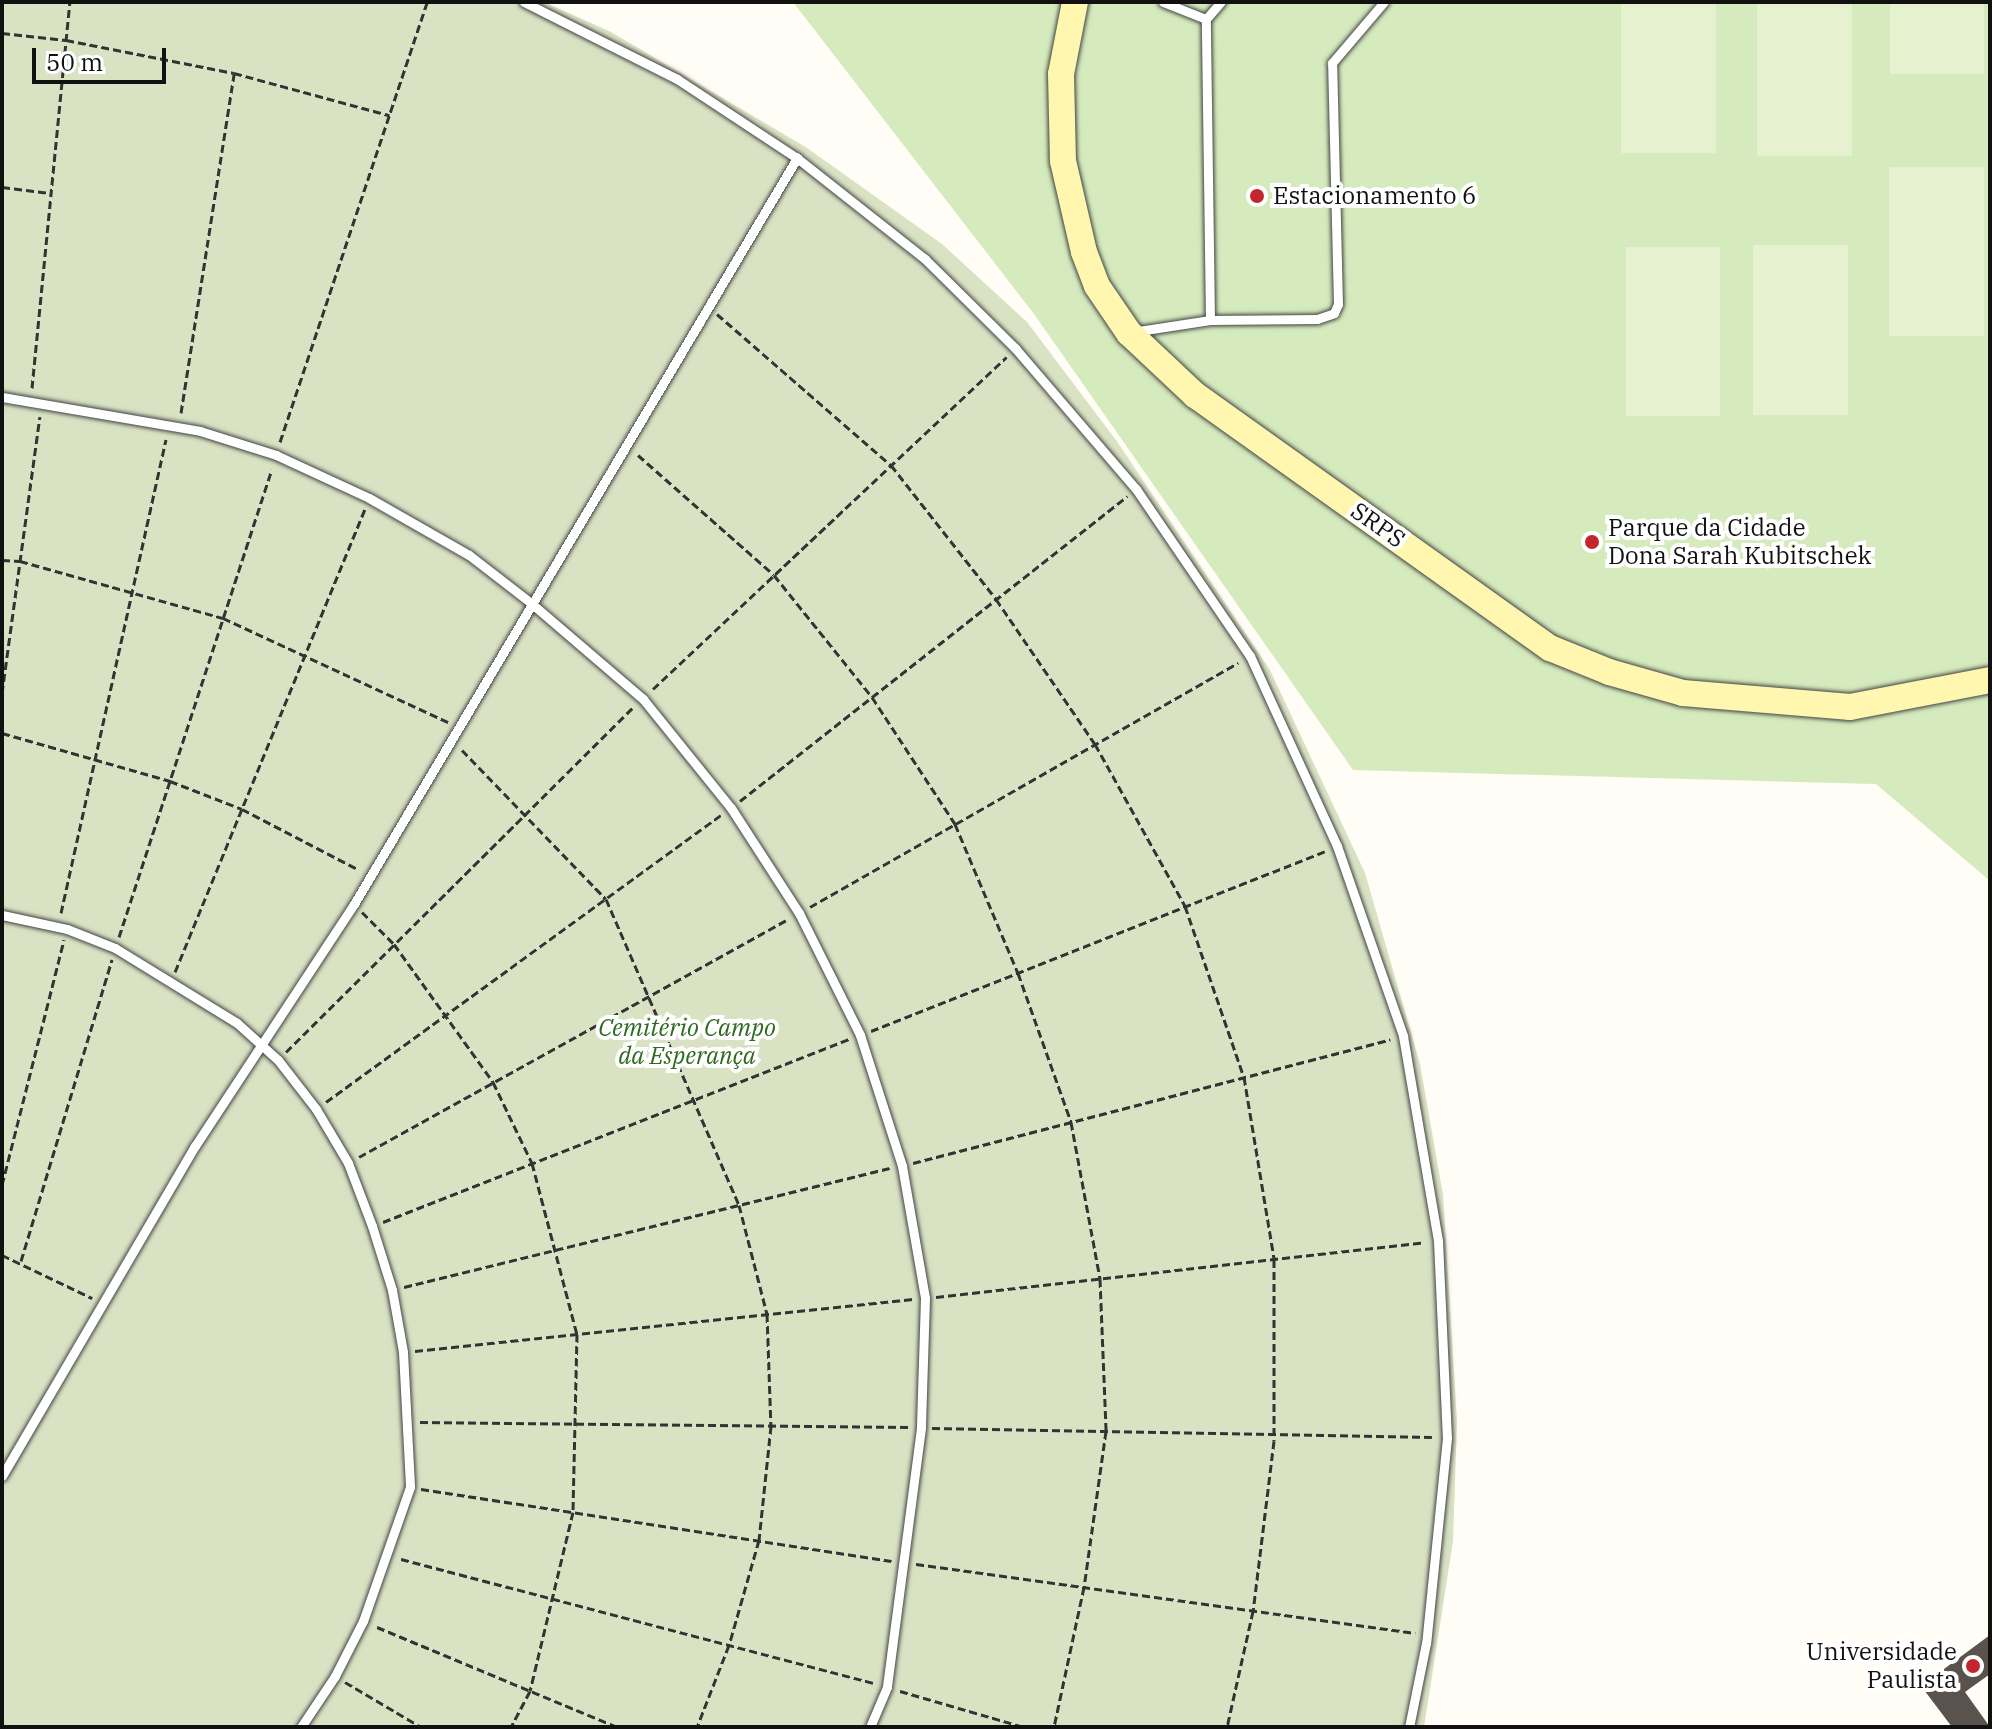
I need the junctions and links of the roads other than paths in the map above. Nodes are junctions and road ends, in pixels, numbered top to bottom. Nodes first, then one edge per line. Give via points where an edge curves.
1 (524, 2) edge
2 (1075, 2) edge
3 (1163, 2) edge
4 (1221, 2) edge
5 (1384, 2) edge
6 (1206, 19) junction
7 (797, 158) junction
8 (1210, 320) junction
9 (1129, 333) junction
10 (2, 397) edge
11 (531, 603) junction
12 (1990, 680) edge
13 (2, 915) edge
14 (258, 1047) junction
15 (2, 1476) edge
16 (301, 1727) edge
17 (870, 1727) edge
18 (1409, 1727) edge

1 - 7 lane via 677,79
2 - 9 main road, SRPS via 1061,74 1063,161 1097,286
3 - 6 lane
4 - 6 lane
5 - 8 lane via 1332,63 1336,309 1317,319
6 - 8 lane
7 - 11 lane
7 - 18 lane via 925,259 1015,348 1136,489 1250,656 1337,846 1403,1036 1438,1241 1447,1438 1426,1643
8 - 9 lane
9 - 12 main road, SRPS via 1195,395 1550,648 1683,693 1850,707
10 - 11 lane via 175,426 276,455 369,498 469,555
11 - 14 lane via 354,904
11 - 17 lane via 643,699 731,808 799,913 860,1035 902,1166 925,1298 921,1428 887,1687
13 - 14 lane via 62,928 115,948 237,1023
14 - 15 lane
14 - 16 lane via 278,1060 348,1163 392,1290 403,1352 410,1487 363,1621

